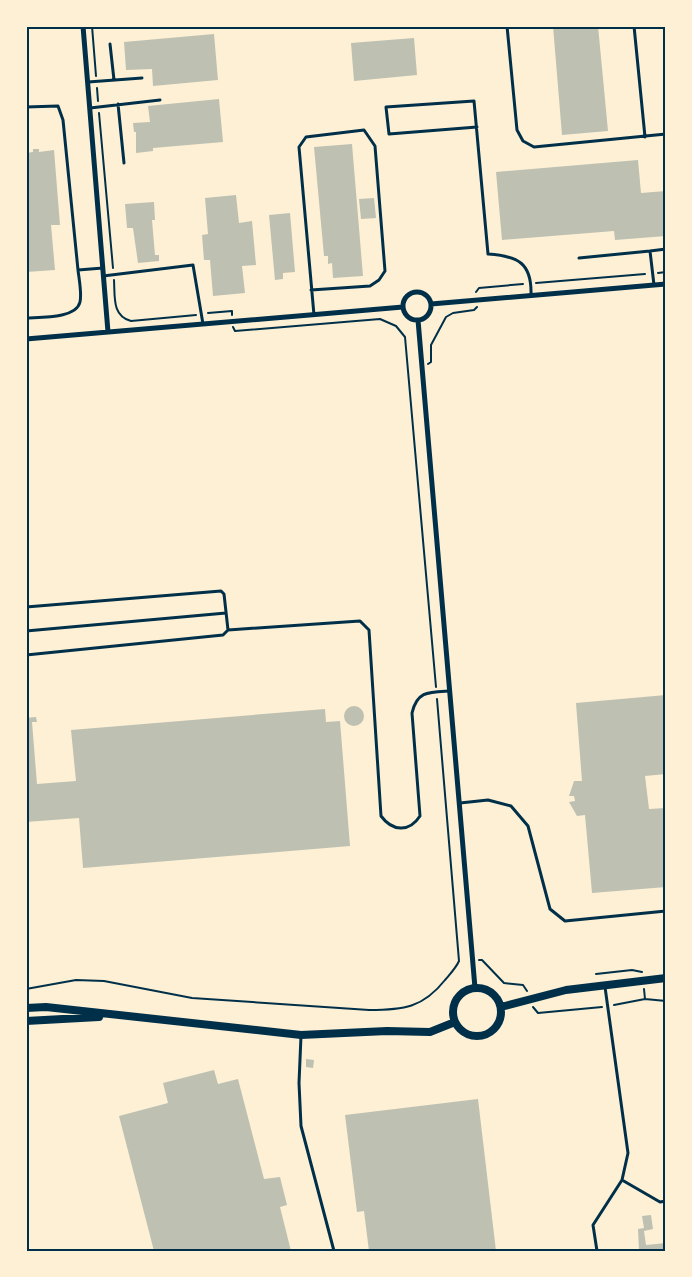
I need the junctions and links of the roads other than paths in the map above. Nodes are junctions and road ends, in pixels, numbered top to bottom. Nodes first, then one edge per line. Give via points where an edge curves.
1 (82, 26) edge
2 (507, 26) edge
3 (634, 26) edge
4 (110, 44) dead end
5 (142, 78) dead end
6 (114, 80) junction
7 (87, 82) junction
8 (160, 100) dead end
9 (118, 104) junction
10 (26, 107) edge
11 (89, 108) junction
12 (477, 127) junction
13 (666, 134) edge
14 (645, 137) junction
15 (124, 163) dead end
16 (666, 249) edge
17 (650, 251) junction
18 (578, 258) dead end
19 (102, 268) junction
20 (78, 270) junction
21 (103, 276) junction
22 (666, 284) edge
23 (654, 285) junction
24 (312, 290) junction
25 (531, 296) junction
26 (431, 304) junction
27 (403, 307) junction
28 (314, 315) junction
29 (26, 318) edge
30 (418, 320) junction
31 (203, 324) junction
32 (108, 332) junction
33 (26, 339) edge
34 (26, 607) edge
35 (226, 613) junction
36 (228, 630) junction
37 (26, 631) edge
38 (26, 655) edge
39 (450, 691) junction
40 (460, 803) junction
41 (666, 911) edge
42 (666, 978) edge
43 (604, 984) junction
44 (475, 988) junction
45 (501, 1007) junction
46 (26, 1008) edge
47 (122, 1016) junction
48 (26, 1021) edge
49 (455, 1022) junction
50 (301, 1035) junction
51 (622, 1180) junction
52 (666, 1201) edge
53 (334, 1251) edge
54 (597, 1251) edge

1 - 7 street
2 - 14 lane via 517,130 523,141 534,147
3 - 14 lane
4 - 6 lane
5 - 6 lane
6 - 7 lane
7 - 11 street
8 - 9 lane
9 - 11 lane
9 - 15 lane
10 - 20 lane via 58,106 63,120
11 - 19 street
12 - 12 lane via 389,134 386,108 474,101
12 - 25 lane via 488,254 507,256 522,265 530,277
13 - 14 lane
16 - 17 lane
17 - 18 lane
17 - 23 lane
19 - 20 lane
19 - 21 street
20 - 29 lane via 80,302 74,311 54,317
21 - 31 lane via 193,265
21 - 32 street
22 - 23 street
23 - 25 street
24 - 24 lane via 370,286 385,271 375,146 364,130 306,137 299,147
24 - 28 lane
25 - 26 street
26 - 27 street via 428,296 416,292 405,298
26 - 30 street via 429,313
27 - 28 street
27 - 30 street via 409,318
28 - 31 street
30 - 39 street
31 - 32 street
32 - 33 street
34 - 35 lane via 221,591
35 - 36 lane
35 - 37 lane
36 - 38 lane via 223,635
36 - 39 lane via 360,621 365,625 369,630 381,816 392,827 409,827 420,816 412,713 414,702 425,694
39 - 40 street
40 - 41 lane via 488,800 511,806 528,826 550,909 565,921
40 - 44 street
42 - 43 street
43 - 45 street
43 - 51 lane via 628,1153
44 - 45 street via 494,995
44 - 49 street via 456,1000
45 - 49 street via 499,1022 481,1036 466,1033
46 - 47 street via 46,1007
47 - 48 street
47 - 50 street
49 - 50 street via 430,1032
50 - 53 lane via 301,1126
51 - 52 lane via 660,1202
51 - 54 lane via 594,1225

